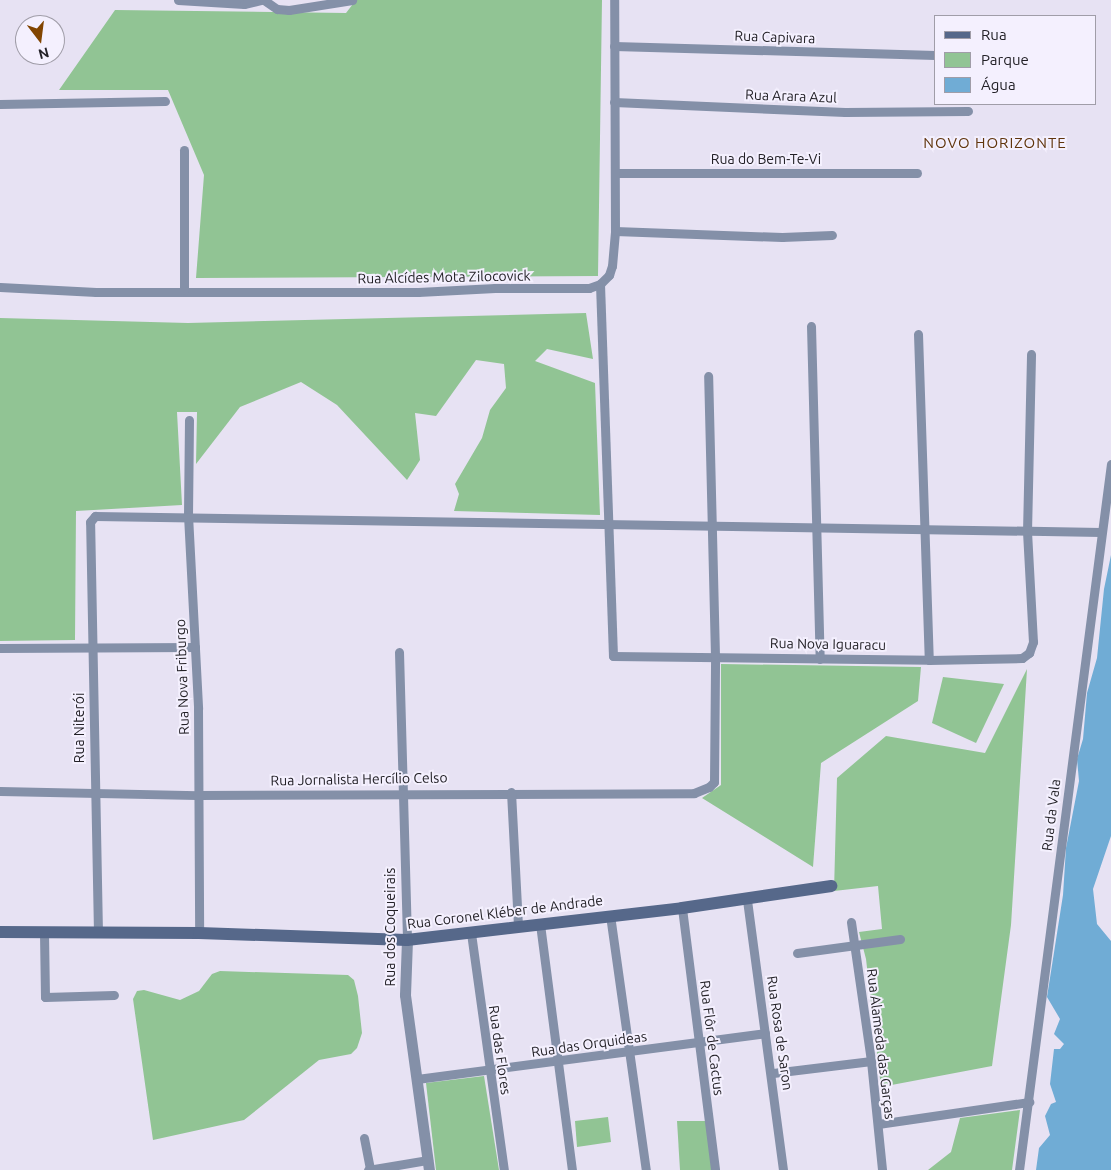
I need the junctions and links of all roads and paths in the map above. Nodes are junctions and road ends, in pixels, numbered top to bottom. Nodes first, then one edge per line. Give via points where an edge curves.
1 (178, 0) edge
2 (352, 0) edge
3 (614, 0) edge
4 (262, 1) edge
5 (614, 46) junction
6 (934, 55) edge
7 (165, 101) dead end
8 (614, 102) junction
9 (0, 104) edge
10 (968, 111) dead end
11 (184, 150) dead end
12 (616, 173) junction
13 (917, 173) dead end
14 (615, 231) junction
15 (832, 235) dead end
16 (600, 284) junction
17 (0, 287) edge
18 (184, 290) junction
19 (811, 326) dead end
20 (918, 334) dead end
21 (1031, 354) dead end
22 (708, 376) dead end
23 (189, 420) dead end
24 (1111, 464) edge
25 (188, 515) junction
26 (712, 525) junction
27 (816, 525) junction
28 (610, 526) junction
29 (924, 528) junction
30 (1027, 532) junction
31 (1101, 532) junction
32 (196, 647) junction
33 (0, 648) edge
34 (92, 649) junction
35 (399, 652) dead end
36 (714, 656) junction
37 (820, 658) junction
38 (929, 660) junction
39 (0, 792) edge
40 (93, 792) junction
41 (510, 792) junction
42 (404, 793) junction
43 (198, 795) junction
44 (831, 886) dead end
45 (747, 900) junction
46 (682, 908) junction
47 (610, 915) junction
48 (851, 922) dead end
49 (540, 924) junction
50 (518, 927) junction
51 (0, 932) edge
52 (98, 933) junction
53 (199, 933) junction
54 (471, 933) junction
55 (44, 934) junction
56 (900, 939) dead end
57 (407, 940) junction
58 (854, 945) junction
59 (797, 953) dead end
60 (114, 995) dead end
61 (765, 1033) junction
62 (698, 1043) junction
63 (630, 1052) junction
64 (871, 1061) junction
65 (560, 1063) junction
66 (489, 1070) junction
67 (772, 1073) junction
68 (416, 1079) junction
69 (1029, 1102) junction
70 (878, 1124) junction
71 (364, 1138) dead end
72 (428, 1165) edge
73 (370, 1170) edge
74 (504, 1170) edge
75 (572, 1170) edge
76 (646, 1170) edge
77 (715, 1170) edge
78 (784, 1170) edge
79 (882, 1170) edge
80 (1019, 1170) edge

1 - 4 street
2 - 4 street via 289,10 277,9
3 - 5 street
5 - 6 street, Rua Capivara
5 - 8 street
7 - 9 street
8 - 10 street, Rua Arara Azul via 845,112
8 - 12 street
11 - 18 street
12 - 13 street, Rua do Bem-Te-Vi
12 - 14 street
14 - 15 street via 782,237
14 - 16 street via 612,266
16 - 18 street, Rua Alcídes Mota Zilocovick via 590,288 418,292
16 - 28 street
17 - 18 street, Rua Alcídes Mota Zilocovick via 96,292
19 - 27 street
20 - 29 street
21 - 30 street
22 - 26 street
23 - 25 street, Rua Nova Friburgo
24 - 31 street, Rua da Vala
25 - 28 street
25 - 32 street, Rua Nova Friburgo
25 - 34 street, Rua Niterói via 95,516 90,522
26 - 27 street
26 - 28 street
26 - 36 street
27 - 29 street
27 - 37 street
28 - 36 street, Rua Nova Iguaracu via 613,656
29 - 30 street
29 - 38 street
30 - 31 street
30 - 38 street, Rua Nova Iguaracu via 1033,642 1029,653 1022,658
31 - 69 street, Rua da Vala
32 - 34 street
32 - 43 street, Rua Nova Friburgo
33 - 34 street
34 - 40 street, Rua Niterói
35 - 42 street, Rua dos Coqueirais
36 - 37 street, Rua Nova Iguaracu
36 - 41 street, Rua Jornalista Hercílio Celso via 714,782 694,793
37 - 38 street, Rua Nova Iguaracu
39 - 40 street, Rua Jornalista Hercílio Celso
40 - 43 street, Rua Jornalista Hercílio Celso
40 - 52 street, Rua Niterói
41 - 42 street, Rua Jornalista Hercílio Celso
41 - 50 street
42 - 43 street, Rua Jornalista Hercílio Celso
42 - 57 street, Rua dos Coqueirais
43 - 53 street, Rua Nova Friburgo
44 - 45 main road, Rua Coronel Kléber de Andrade
45 - 46 main road, Rua Coronel Kléber de Andrade
45 - 61 street, Rua Rosa de Saron
46 - 47 main road, Rua Coronel Kléber de Andrade
46 - 62 street, Rua Flôr de Cactus
47 - 49 main road, Rua Coronel Kléber de Andrade
47 - 63 street
48 - 58 street, Rua Alameda das Garças
49 - 50 main road, Rua Coronel Kléber de Andrade
49 - 65 street
50 - 54 main road, Rua Coronel Kléber de Andrade
51 - 55 main road, Rua Coronel Kléber de Andrade
52 - 53 main road, Rua Coronel Kléber de Andrade
52 - 55 main road, Rua Coronel Kléber de Andrade
53 - 57 main road, Rua Coronel Kléber de Andrade
54 - 57 main road, Rua Coronel Kléber de Andrade
54 - 66 street, Rua das Flores
55 - 60 street via 45,996
56 - 58 street
57 - 68 street, Rua dos Coqueirais via 405,996
58 - 59 street
58 - 64 street, Rua Alameda das Garças
61 - 62 street, Rua das Orquideas
61 - 67 street, Rua Rosa de Saron
62 - 63 street, Rua das Orquideas
62 - 77 street, Rua Flôr de Cactus
63 - 65 street, Rua das Orquideas
63 - 76 street
64 - 67 street
64 - 70 street, Rua Alameda das Garças
65 - 66 street, Rua das Orquideas
65 - 75 street
66 - 68 street, Rua das Orquideas
66 - 74 street, Rua das Flores
67 - 78 street, Rua Rosa de Saron
68 - 72 street, Rua dos Coqueirais
69 - 70 street
69 - 80 street, Rua da Vala
70 - 79 street, Rua Alameda das Garças
71 - 73 street
72 - 73 street

